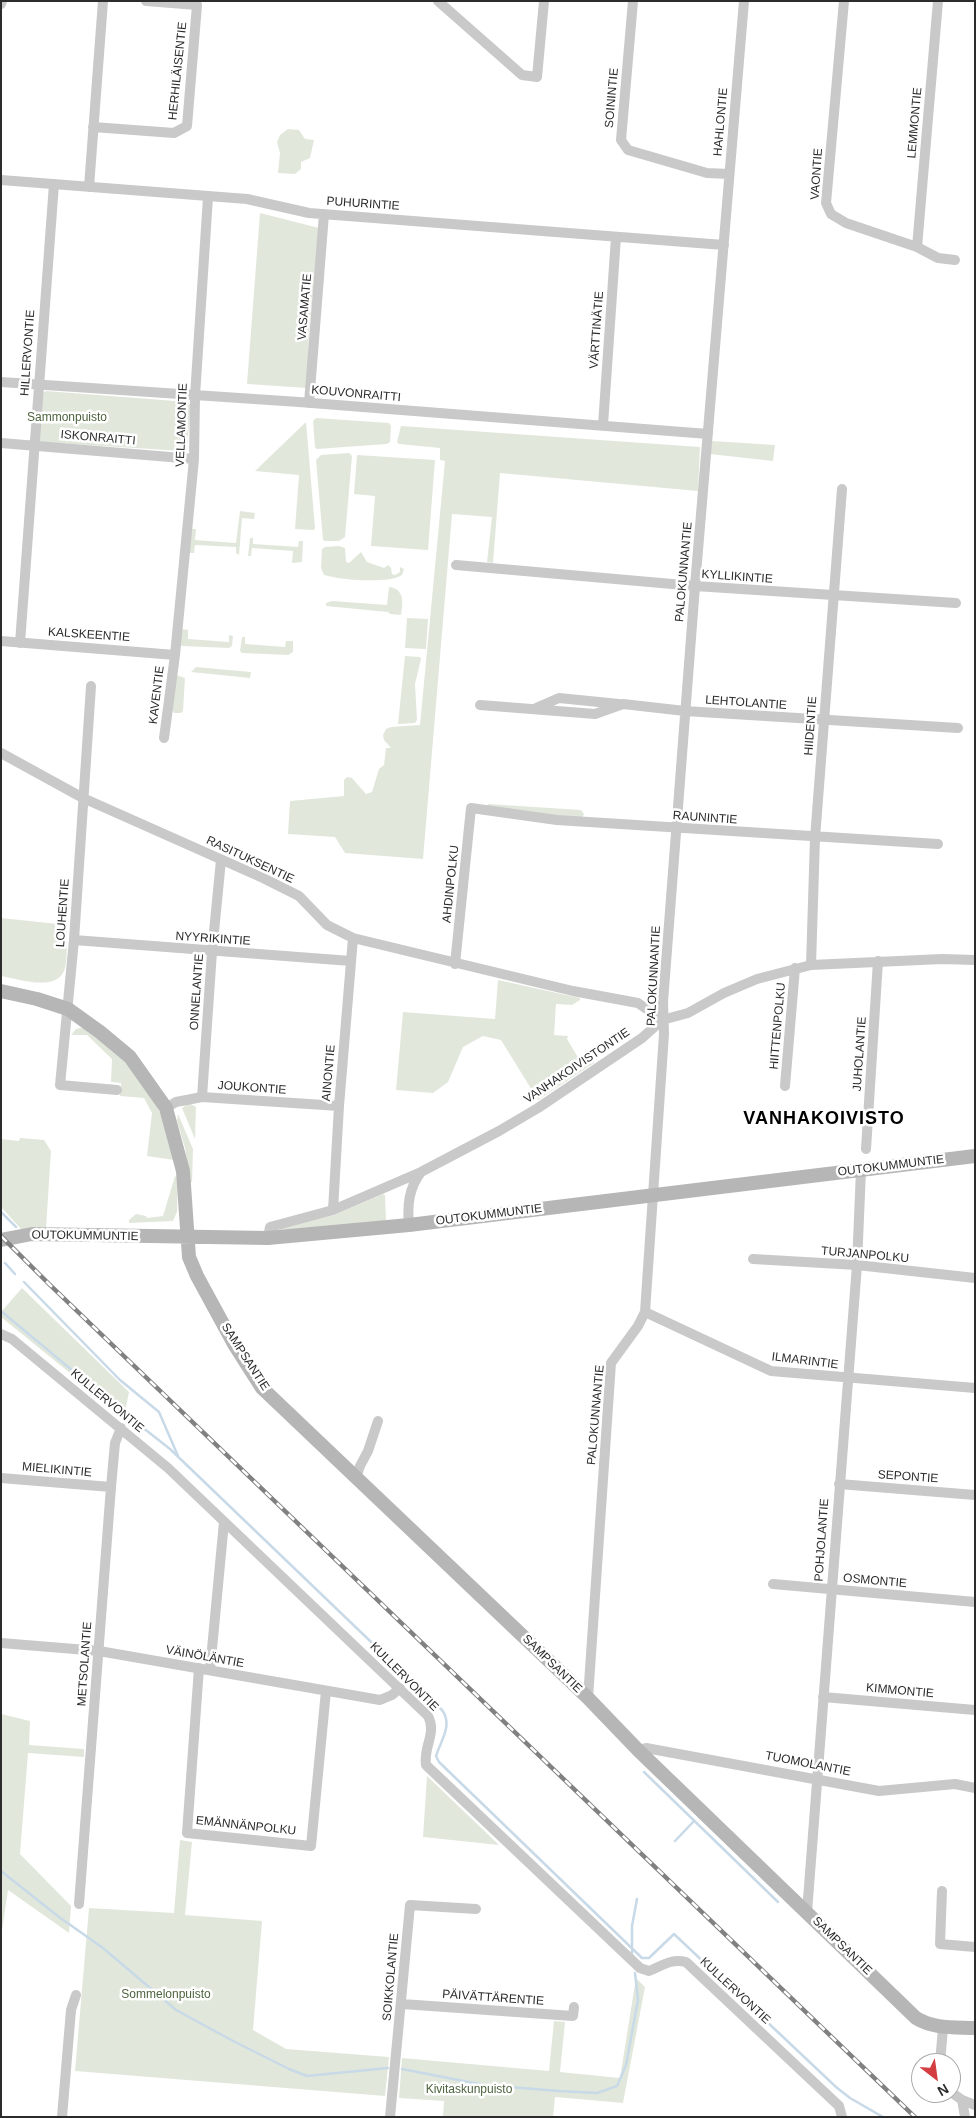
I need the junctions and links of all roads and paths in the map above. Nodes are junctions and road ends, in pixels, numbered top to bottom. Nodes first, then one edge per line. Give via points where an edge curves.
1 (103, 1) edge
2 (146, 1) edge
3 (438, 1) edge
4 (544, 1) edge
5 (633, 1) edge
6 (744, 1) edge
7 (844, 1) edge
8 (938, 1) edge
9 (93, 127) junction
10 (729, 174) junction
11 (1, 180) edge
12 (54, 184) junction
13 (89, 187) junction
14 (208, 197) junction
15 (324, 214) junction
16 (616, 237) junction
17 (724, 245) junction
18 (917, 247) junction
19 (955, 260) dead end
20 (1, 382) edge
21 (38, 385) junction
22 (195, 396) junction
23 (309, 403) junction
24 (603, 425) junction
25 (708, 434) junction
26 (1, 443) edge
27 (34, 446) junction
28 (194, 459) junction
29 (842, 489) dead end
30 (456, 565) dead end
31 (695, 586) junction
32 (832, 596) junction
33 (956, 603) dead end
34 (1, 642) edge
35 (20, 642) junction
36 (175, 655) junction
37 (91, 686) dead end
38 (480, 704) dead end
39 (686, 711) junction
40 (824, 720) junction
41 (958, 728) dead end
42 (164, 738) dead end
43 (1, 753) edge
44 (83, 798) junction
45 (472, 808) joint
46 (676, 828) junction
47 (815, 838) junction
48 (938, 844) dead end
49 (221, 860) junction
50 (353, 938) junction
51 (74, 940) junction
52 (212, 952) junction
53 (975, 960) edge
54 (351, 961) junction
55 (878, 961) junction
56 (455, 964) junction
57 (810, 965) junction
58 (795, 968) junction
59 (1, 992) edge
60 (68, 1009) junction
61 (662, 1020) junction
62 (785, 1086) dead end
63 (116, 1090) dead end
64 (202, 1097) junction
65 (339, 1106) junction
66 (166, 1108) junction
67 (866, 1149) dead end
68 (975, 1156) edge
69 (861, 1170) junction
70 (421, 1172) junction
71 (654, 1196) junction
72 (333, 1210) junction
73 (408, 1224) junction
74 (187, 1238) junction
75 (268, 1238) junction
76 (1, 1240) edge
77 (753, 1259) dead end
78 (857, 1266) junction
79 (975, 1278) edge
80 (645, 1312) junction
81 (1, 1334) edge
82 (847, 1378) junction
83 (975, 1388) edge
84 (378, 1421) dead end
85 (121, 1428) junction
86 (1, 1478) edge
87 (356, 1478) junction
88 (839, 1484) junction
89 (111, 1487) junction
90 (975, 1495) edge
91 (224, 1522) junction
92 (773, 1584) dead end
93 (831, 1590) junction
94 (975, 1602) edge
95 (1, 1643) edge
96 (99, 1651) junction
97 (200, 1668) junction
98 (210, 1670) junction
99 (400, 1688) junction
100 (326, 1691) junction
101 (823, 1697) junction
102 (588, 1698) junction
103 (975, 1710) edge
104 (638, 1750) junction
105 (816, 1778) junction
106 (975, 1788) edge
107 (942, 1891) dead end
108 (79, 1904) dead end
109 (476, 1909) dead end
110 (807, 1912) junction
111 (975, 1947) edge
112 (76, 1995) dead end
113 (402, 2004) junction
114 (574, 2007) dead end
115 (943, 2028) junction
116 (975, 2028) edge
117 (941, 2053) edge
118 (962, 2100) joint
119 (975, 2105) edge
120 (841, 2112) edge
121 (62, 2117) edge
122 (390, 2117) edge
123 (965, 2117) edge

1 - 9 street
2 - 9 street, HERHILÄISENTIE via 197,5 187,126 174,133
3 - 4 street via 522,75 537,77
5 - 10 street, SOININTIE via 621,140 628,150 707,173
6 - 10 street, HAHLONTIE
7 - 18 street, VAONTIE via 826,203 831,214 846,223
8 - 18 street, LEMMONTIE
9 - 13 street
10 - 17 street, HAHLONTIE
11 - 12 street, PUHURINTIE
12 - 13 street, PUHURINTIE
12 - 21 street, HILLERVONTIE
13 - 14 street, PUHURINTIE
14 - 15 street, PUHURINTIE via 247,199
14 - 22 street, VELLAMONTIE
15 - 16 street, PUHURINTIE
15 - 23 street, VASAMATIE
16 - 17 street, PUHURINTIE
16 - 24 street, VÄRTTINÄTIE
17 - 25 street, PALOKUNNANTIE
18 - 19 street, VAONTIE via 938,258
20 - 21 street, KOUVONRAITTI
21 - 22 street, KOUVONRAITTI
21 - 27 street, HILLERVONTIE
22 - 23 street, KOUVONRAITTI
22 - 28 street, VELLAMONTIE
23 - 24 street, KOUVONRAITTI
24 - 25 street, KOUVONRAITTI
25 - 31 street, PALOKUNNANTIE
26 - 27 street, ISKONRAITTI
27 - 28 street, ISKONRAITTI
27 - 35 street, HILLERVONTIE
28 - 36 street, VELLAMONTIE
29 - 32 street, HIIDENTIE
30 - 31 street, KYLLIKINTIE
31 - 32 street, KYLLIKINTIE
31 - 39 street, PALOKUNNANTIE
32 - 33 street, KYLLIKINTIE
32 - 40 street, HIIDENTIE
34 - 35 street, KALSKEENTIE
35 - 36 street, KALSKEENTIE
36 - 42 street, KAVENTIE
37 - 44 street, LOUHENTIE
38 - 39 street, LEHTOLANTIE via 595,714 623,704
39 - 40 street, LEHTOLANTIE
39 - 46 street, PALOKUNNANTIE
40 - 41 street, LEHTOLANTIE
40 - 47 street, HIIDENTIE
43 - 44 street, RASITUKSENTIE
44 - 49 street, RASITUKSENTIE
44 - 51 street, LOUHENTIE
45 - 46 street, RAUNINTIE via 557,820
45 - 56 street, AHDINPOLKU
46 - 47 street, RAUNINTIE
46 - 61 street, PALOKUNNANTIE
47 - 48 street, RAUNINTIE
47 - 57 street, HIIDENTIE
49 - 50 street, RASITUKSENTIE via 299,896 327,924
49 - 52 street, ONNELANTIE
50 - 54 street, AINONTIE
50 - 56 street, RASITUKSENTIE
51 - 52 street, NYYRIKINTIE
51 - 60 street, LOUHENTIE
52 - 54 street, NYYRIKINTIE
52 - 64 street, ONNELANTIE
53 - 55 street, VANHAKOIVISTONTIE
54 - 65 street, AINONTIE
55 - 57 street, VANHAKOIVISTONTIE
55 - 67 street, JUHOLANTIE
56 - 61 street, RASITUKSENTIE via 638,1003
57 - 58 street, VANHAKOIVISTONTIE
58 - 61 street, VANHAKOIVISTONTIE via 756,979 688,1013
58 - 62 street, HIITTENPOLKU
59 - 60 street
60 - 63 street, LOUHENTIE via 60,1085
60 - 66 street via 130,1057
61 - 70 street, VANHAKOIVISTONTIE via 642,1038 538,1108
61 - 71 street, PALOKUNNANTIE via 664,1034
64 - 65 street, JOUKONTIE
64 - 66 street, JOUKONTIE via 176,1102
65 - 72 street, AINONTIE
66 - 74 street, SAMPSANTIE via 183,1171
68 - 69 street, OUTOKUMMUNTIE
69 - 71 street, OUTOKUMMUNTIE
69 - 78 street, POHJOLANTIE
70 - 72 street, VANHAKOIVISTONTIE
70 - 73 street via 410,1193
71 - 73 street, OUTOKUMMUNTIE
71 - 80 street, PALOKUNNANTIE
72 - 75 street, VANHAKOIVISTONTIE via 270,1227
73 - 75 street, OUTOKUMMUNTIE
74 - 75 street, OUTOKUMMUNTIE
74 - 76 street, OUTOKUMMUNTIE via 32,1234
74 - 87 street, SAMPSANTIE via 189,1257 197,1276 262,1388
77 - 78 street, TURJANPOLKU
78 - 79 street, TURJANPOLKU
78 - 82 street, POHJOLANTIE
80 - 82 street, ILMARINTIE via 771,1371
80 - 102 street, PALOKUNNANTIE via 611,1363
81 - 85 street, KULLERVONTIE via 12,1339
82 - 83 street, ILMARINTIE
82 - 88 street, POHJOLANTIE
84 - 87 street
85 - 89 street, METSOLANTIE via 115,1443
85 - 91 street, KULLERVONTIE
86 - 89 street, MIELIKINTIE
87 - 102 street, SAMPSANTIE
88 - 90 street, SEPONTIE
88 - 93 street, POHJOLANTIE
89 - 96 street, METSOLANTIE
91 - 98 street
91 - 99 street, KULLERVONTIE
92 - 93 street, OSMONTIE
93 - 94 street, OSMONTIE
93 - 101 street, POHJOLANTIE
95 - 96 street, VÄINÖLÄNTIE
96 - 97 street, VÄINÖLÄNTIE
96 - 108 street, METSOLANTIE
97 - 98 street, VÄINÖLÄNTIE
97 - 100 street, EMÄNNÄNPOLKU via 187,1833 311,1846
98 - 100 street, VÄINÖLÄNTIE
99 - 100 street, VÄINÖLÄNTIE via 380,1700
99 - 120 street, KULLERVONTIE via 432,1724 426,1765 640,1968 648,1971 671,1961 686,1962
101 - 103 street, KIMMONTIE
101 - 105 street, POHJOLANTIE
102 - 104 street, SAMPSANTIE
104 - 105 street, TUOMOLANTIE via 646,1748
104 - 110 street, SAMPSANTIE
105 - 106 street, TUOMOLANTIE via 878,1791 955,1784
105 - 110 street, POHJOLANTIE
107 - 111 street via 940,1944
109 - 113 street, SOIKKOLANTIE via 410,1905
110 - 115 street, SAMPSANTIE via 916,2018 925,2024
112 - 121 street via 71,2010
113 - 114 street, PÄIVÄTTÄRENTIE via 573,2016
113 - 122 street, SOIKKOLANTIE
115 - 116 street, SAMPSANTIE
115 - 117 street
118 - 119 street
118 - 123 street

